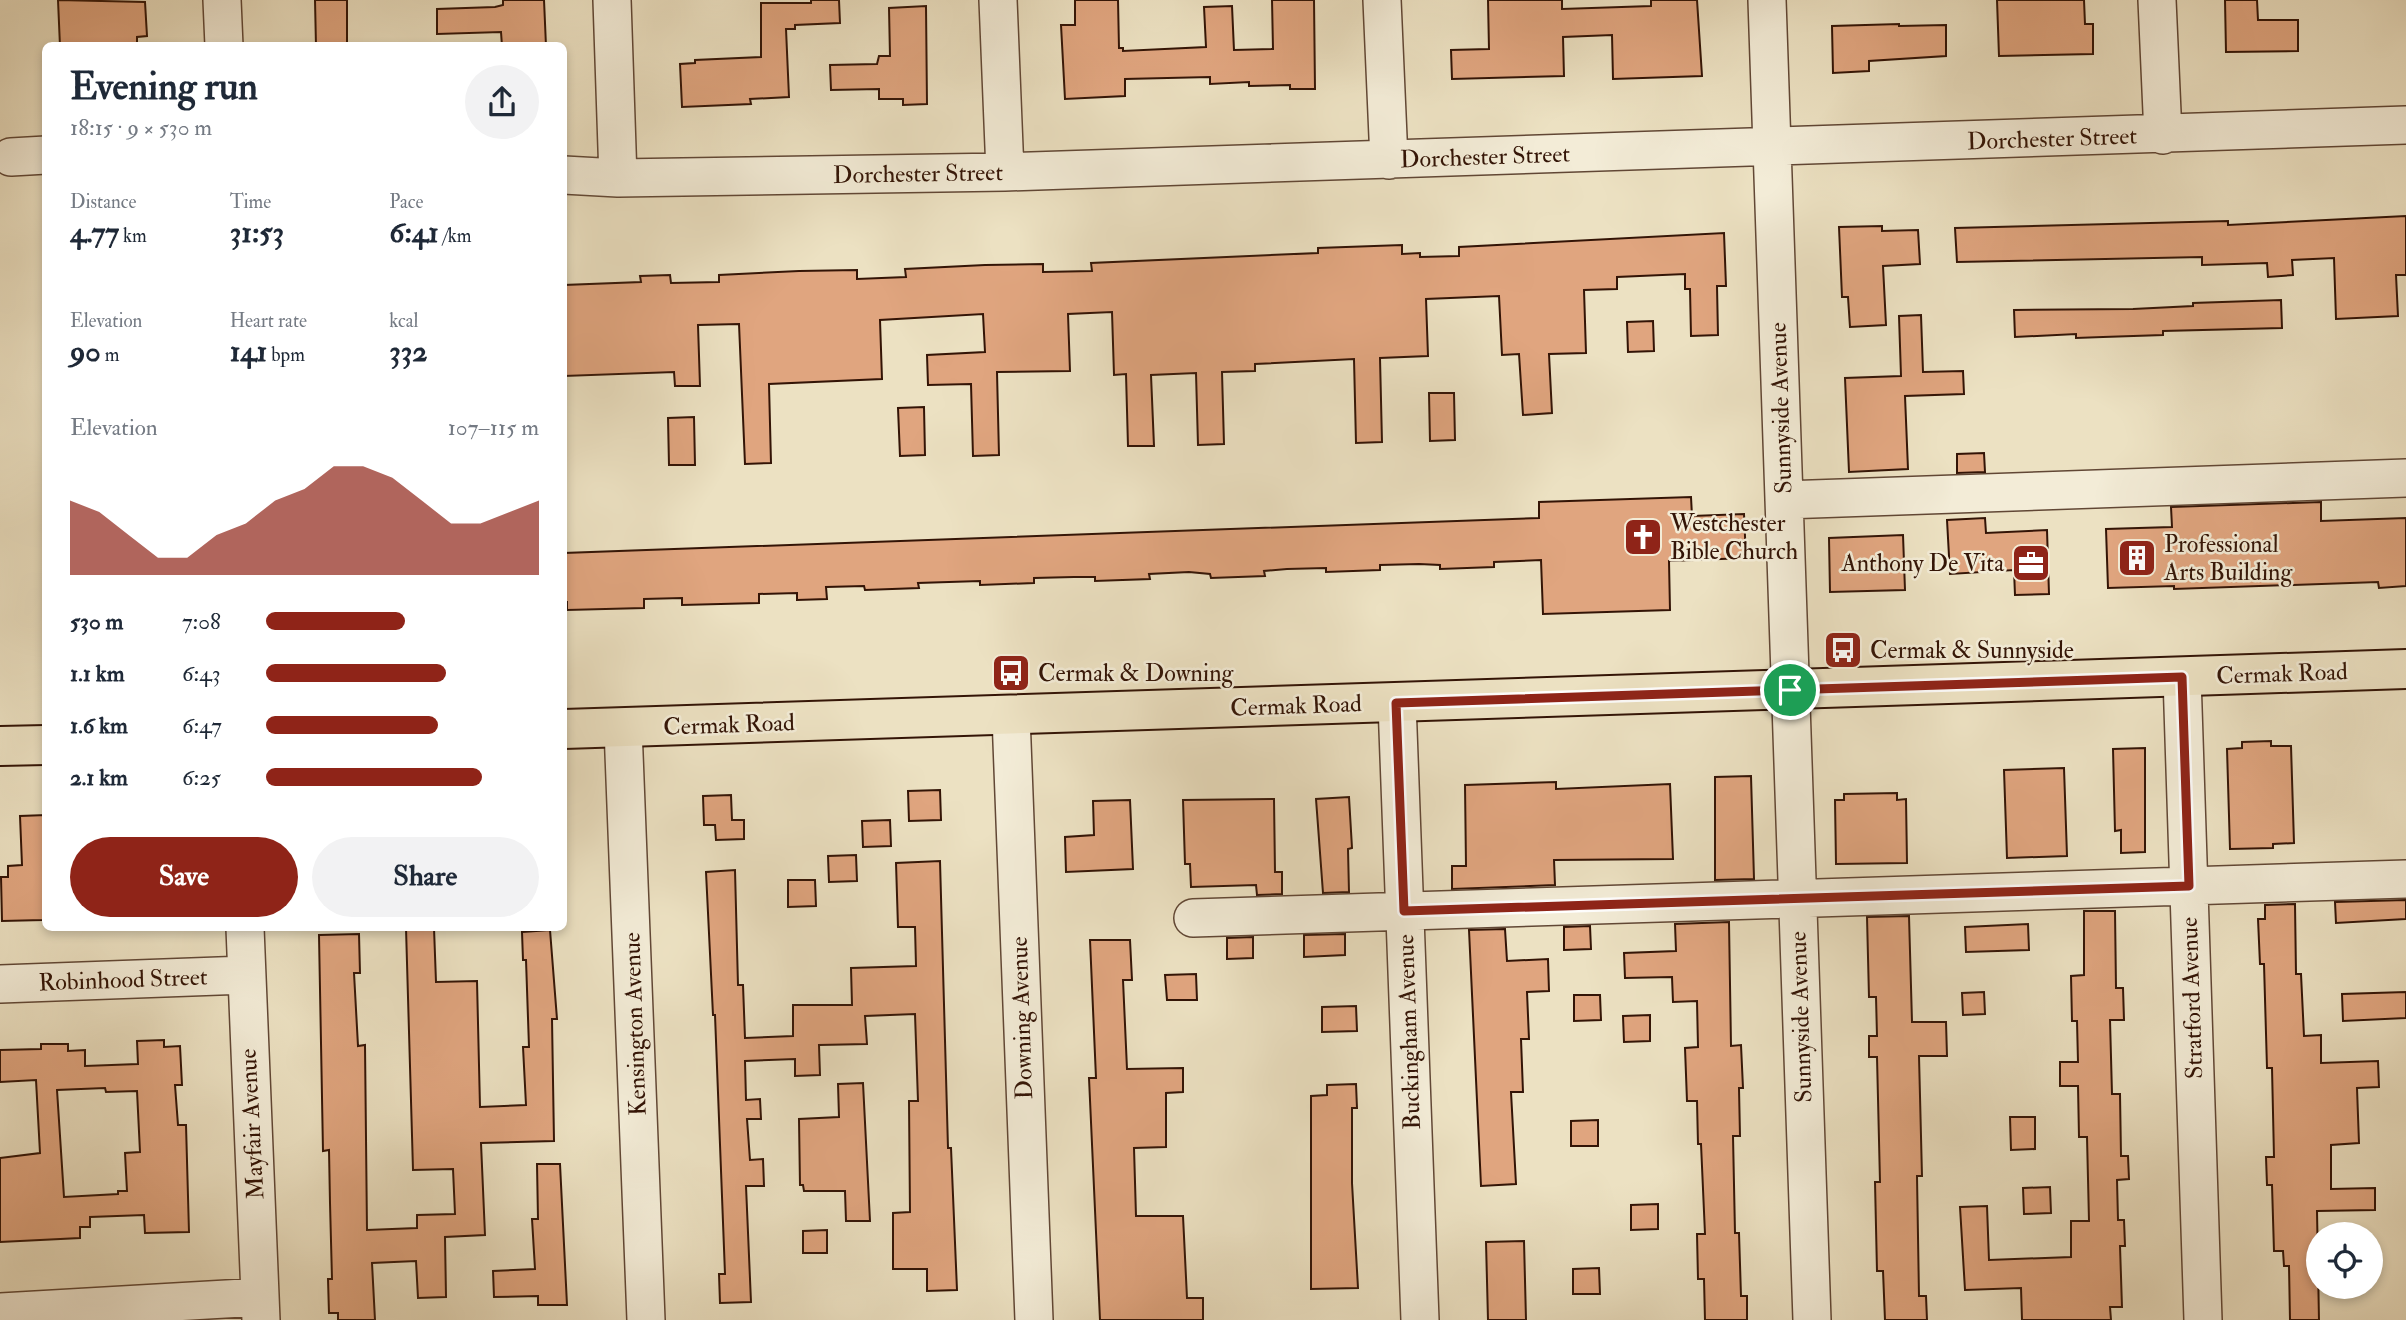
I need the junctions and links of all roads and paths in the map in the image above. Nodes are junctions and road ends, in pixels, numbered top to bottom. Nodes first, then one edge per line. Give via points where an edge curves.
1 (222, 0) edge
2 (612, 0) edge
3 (998, 0) edge
4 (1382, 0) edge
5 (1768, 0) edge
6 (2157, 0) edge
7 (224, 42) edge
8 (2406, 125) edge
9 (2163, 135) junction
10 (1773, 148) junction
11 (1389, 160) junction
12 (1005, 173) junction
13 (567, 175) edge
14 (618, 178) junction
15 (2406, 478) edge
16 (1784, 500) junction
17 (2406, 669) edge
18 (2182, 677) junction
19 (1790, 690) junction
20 (1396, 703) junction
21 (1011, 716) junction
22 (624, 728) junction
23 (567, 729) edge
24 (42, 745) edge
25 (0, 746) edge
26 (2406, 879) edge
27 (2189, 886) junction
28 (1797, 898) junction
29 (1404, 911) junction
30 (1193, 918) dead end
31 (245, 931) edge
32 (246, 975) junction
33 (0, 984) edge
34 (261, 1308) edge
35 (0, 1311) edge
36 (646, 1320) edge
37 (1034, 1320) edge
38 (1420, 1320) edge
39 (1812, 1320) edge
40 (2203, 1320) edge

1 - 7 street
2 - 14 street
3 - 12 street
4 - 11 street
5 - 10 street, Sunnyside Avenue
6 - 9 street
8 - 9 street, Dorchester Street
9 - 10 street, Dorchester Street
10 - 11 street, Dorchester Street
10 - 16 street, Sunnyside Avenue
11 - 12 street, Dorchester Street
12 - 14 street, Dorchester Street
13 - 14 street, Dorchester Street
15 - 16 street
16 - 19 street, Sunnyside Avenue
17 - 18 main road, Cermak Road
18 - 19 main road, Cermak Road
18 - 27 street, Stratford Avenue
19 - 20 main road, Cermak Road
19 - 28 street, Sunnyside Avenue
20 - 21 main road, Cermak Road
20 - 29 street, Buckingham Avenue
21 - 22 main road, Cermak Road
21 - 37 street, Downing Avenue
22 - 23 main road, Cermak Road
22 - 36 street, Kensington Avenue
24 - 25 main road
26 - 27 street
27 - 28 street
27 - 40 street, Stratford Avenue
28 - 29 street
28 - 39 street, Sunnyside Avenue
29 - 30 street
29 - 38 street, Buckingham Avenue
31 - 32 street, Mayfair Avenue
32 - 33 street, Robinhood Street
32 - 34 street, Mayfair Avenue
34 - 35 street

